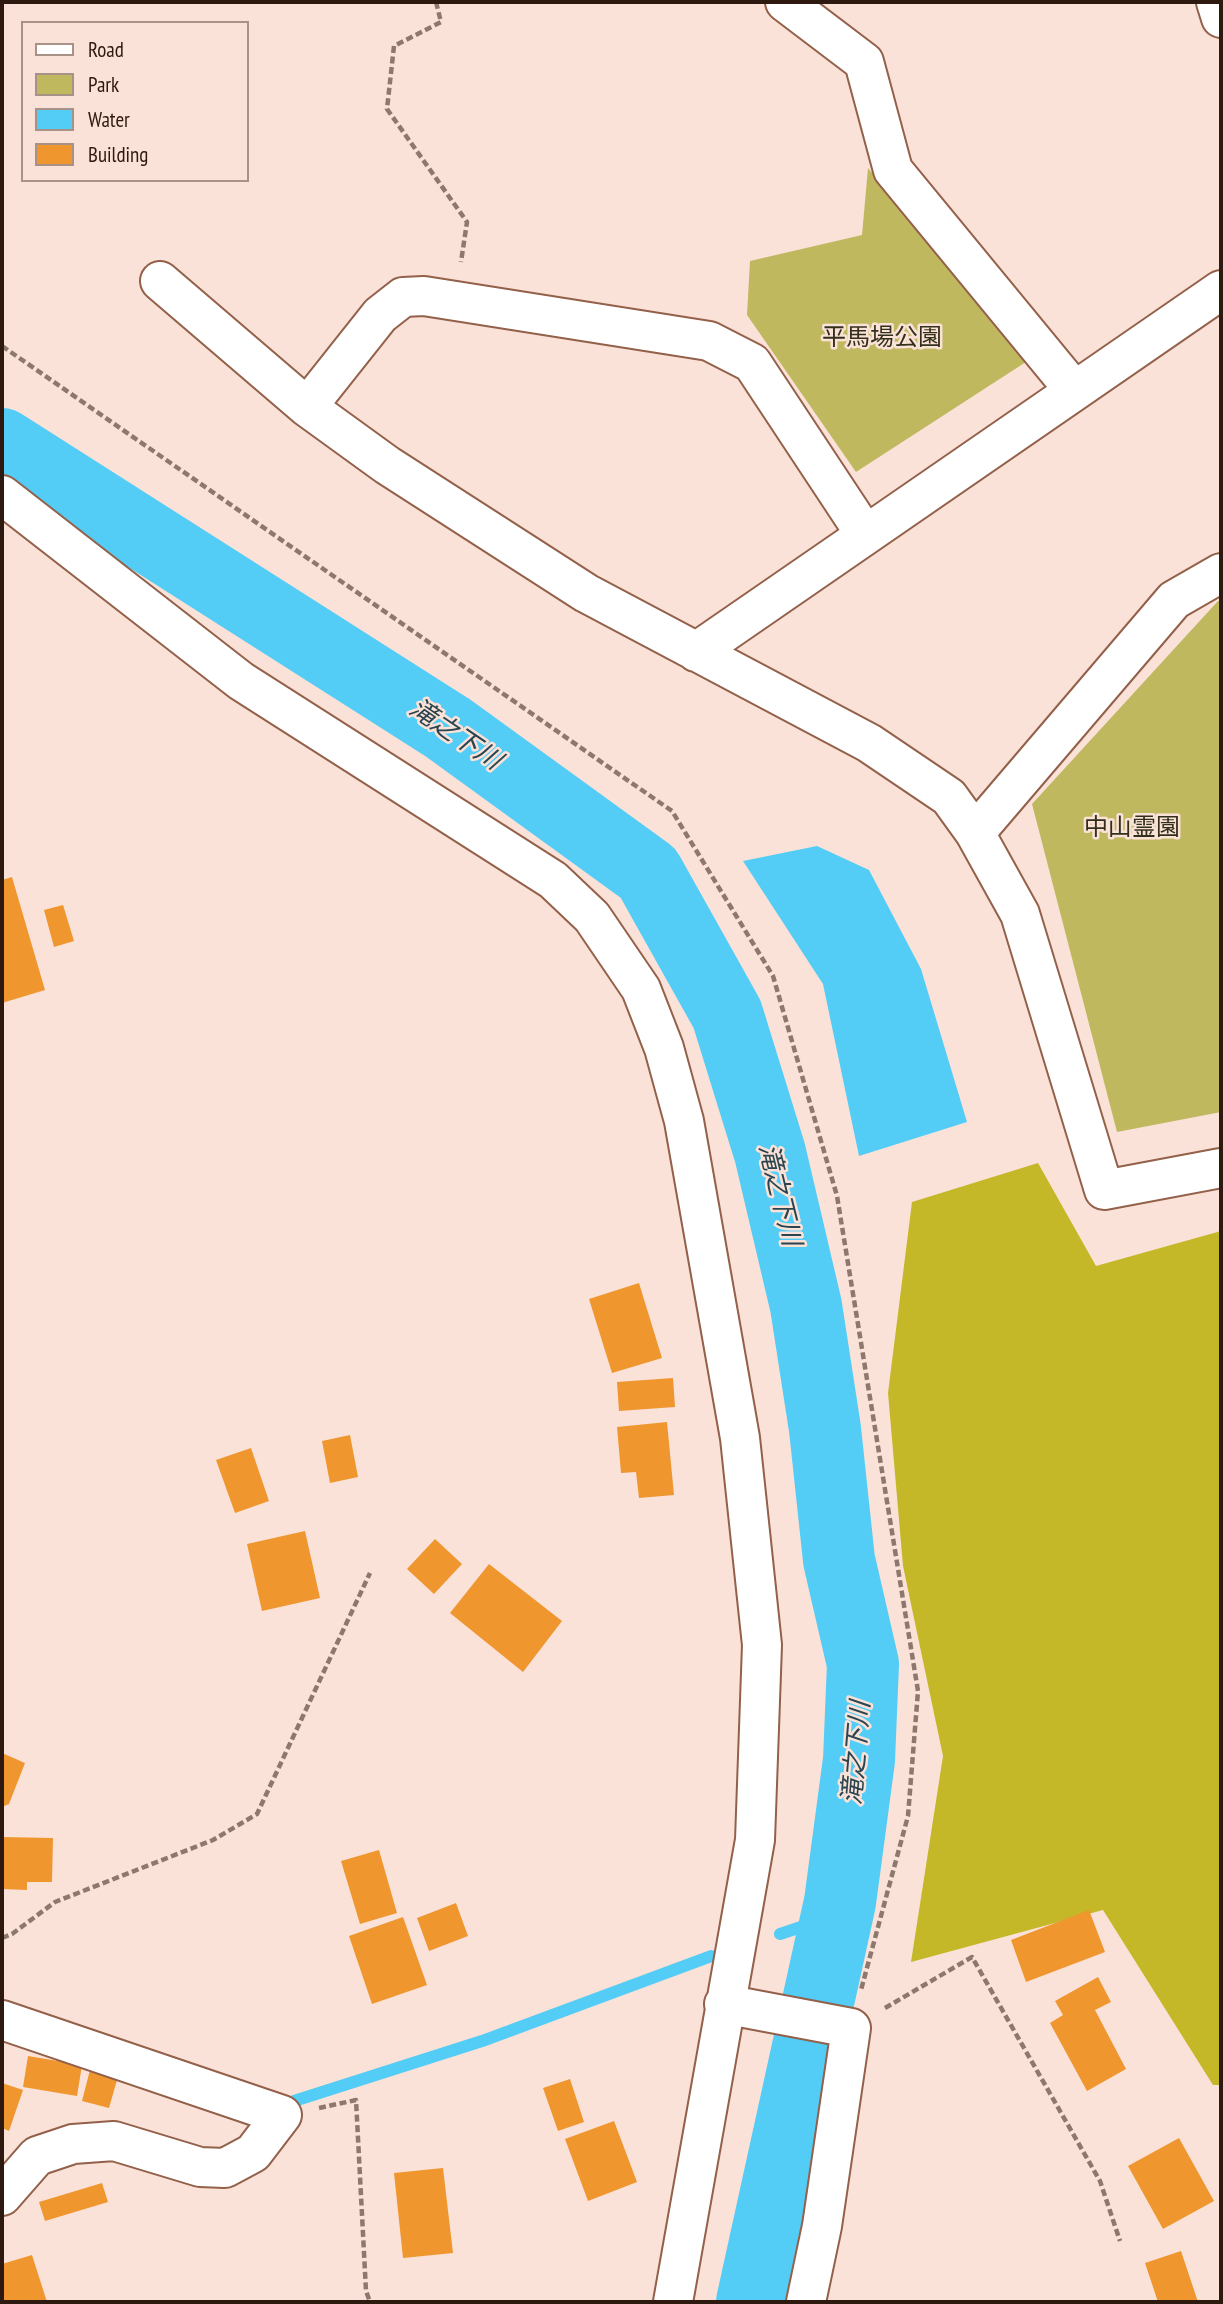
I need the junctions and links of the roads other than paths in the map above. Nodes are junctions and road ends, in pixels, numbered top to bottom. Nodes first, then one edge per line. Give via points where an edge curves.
1 (785, 2) edge
2 (1216, 2) edge
3 (1221, 18) edge
4 (160, 281) dead end
5 (1221, 290) edge
6 (1074, 390) junction
7 (307, 407) junction
8 (2, 495) edge
9 (864, 534) junction
10 (1221, 573) edge
11 (696, 652) junction
12 (975, 833) junction
13 (1221, 1168) edge
14 (734, 2006) junction
15 (2, 2020) edge
16 (2, 2196) edge
17 (673, 2302) edge
18 (806, 2302) edge

1 - 6 street via 864,62 893,170
2 - 3 street
4 - 7 street
5 - 6 street
6 - 9 street
7 - 9 street via 380,315 403,297 456,301 709,341 752,363
7 - 11 street via 387,465 586,593
8 - 14 street via 241,681 553,880 592,917 641,989 684,1121 700,1205 740,1438 762,1645 755,1840
9 - 11 street
10 - 12 street via 1174,600
11 - 12 street via 869,743 948,797
12 - 13 street via 1020,914 1104,1190
14 - 17 street
14 - 18 street via 844,2027 822,2226
15 - 16 street via 282,2115 253,2153 225,2168 200,2167 114,2141 73,2144 37,2156

